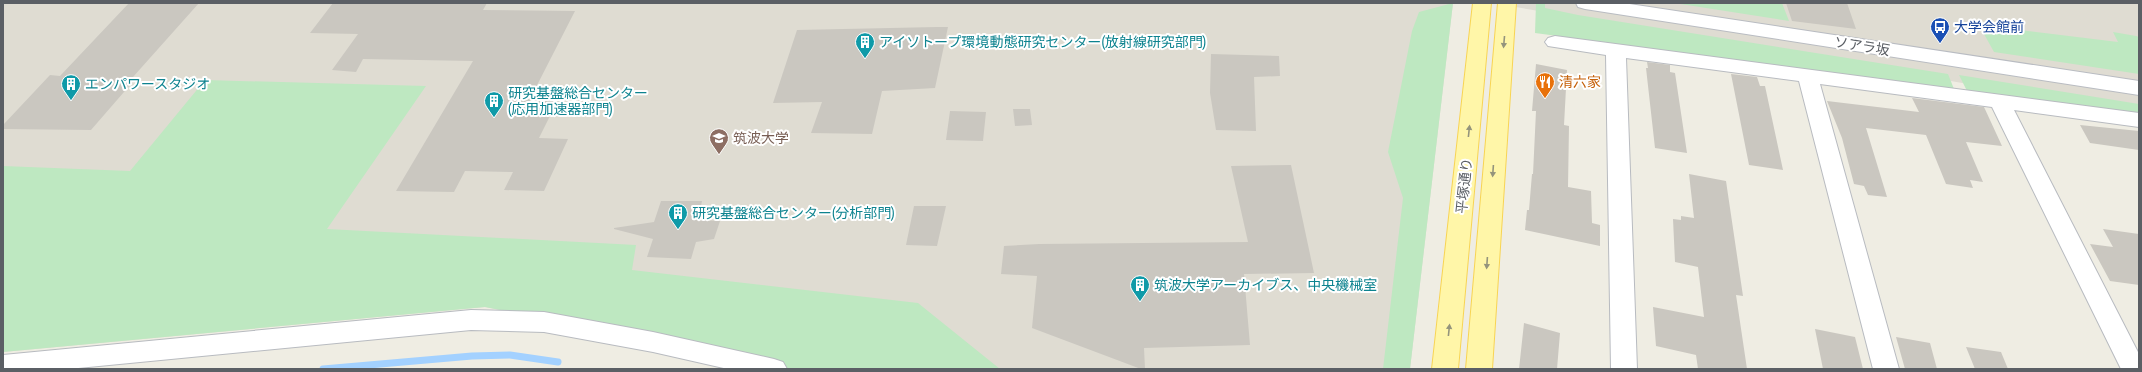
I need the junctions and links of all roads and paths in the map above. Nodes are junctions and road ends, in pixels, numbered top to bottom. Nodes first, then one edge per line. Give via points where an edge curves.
1 (1482, 3) edge
2 (1507, 3) edge
3 (1585, 3) edge
4 (1555, 42) dead end
5 (1616, 50) junction
6 (1808, 76) junction
7 (2139, 88) edge
8 (1999, 100) junction
9 (2139, 120) edge
10 (3, 364) edge
11 (774, 369) edge
12 (1445, 369) edge
13 (1478, 369) edge
14 (1624, 369) edge
15 (1886, 369) edge
16 (2134, 369) edge

12 -> 1 main road, 平塚通り
2 -> 13 main road, 平塚通り
3 - 7 street, ソアラ坂
4 - 5 street
5 - 6 street
5 - 14 street
6 - 8 street
6 - 15 street
8 - 9 street
8 - 16 street
10 - 11 street via 472,320 544,322 653,342

